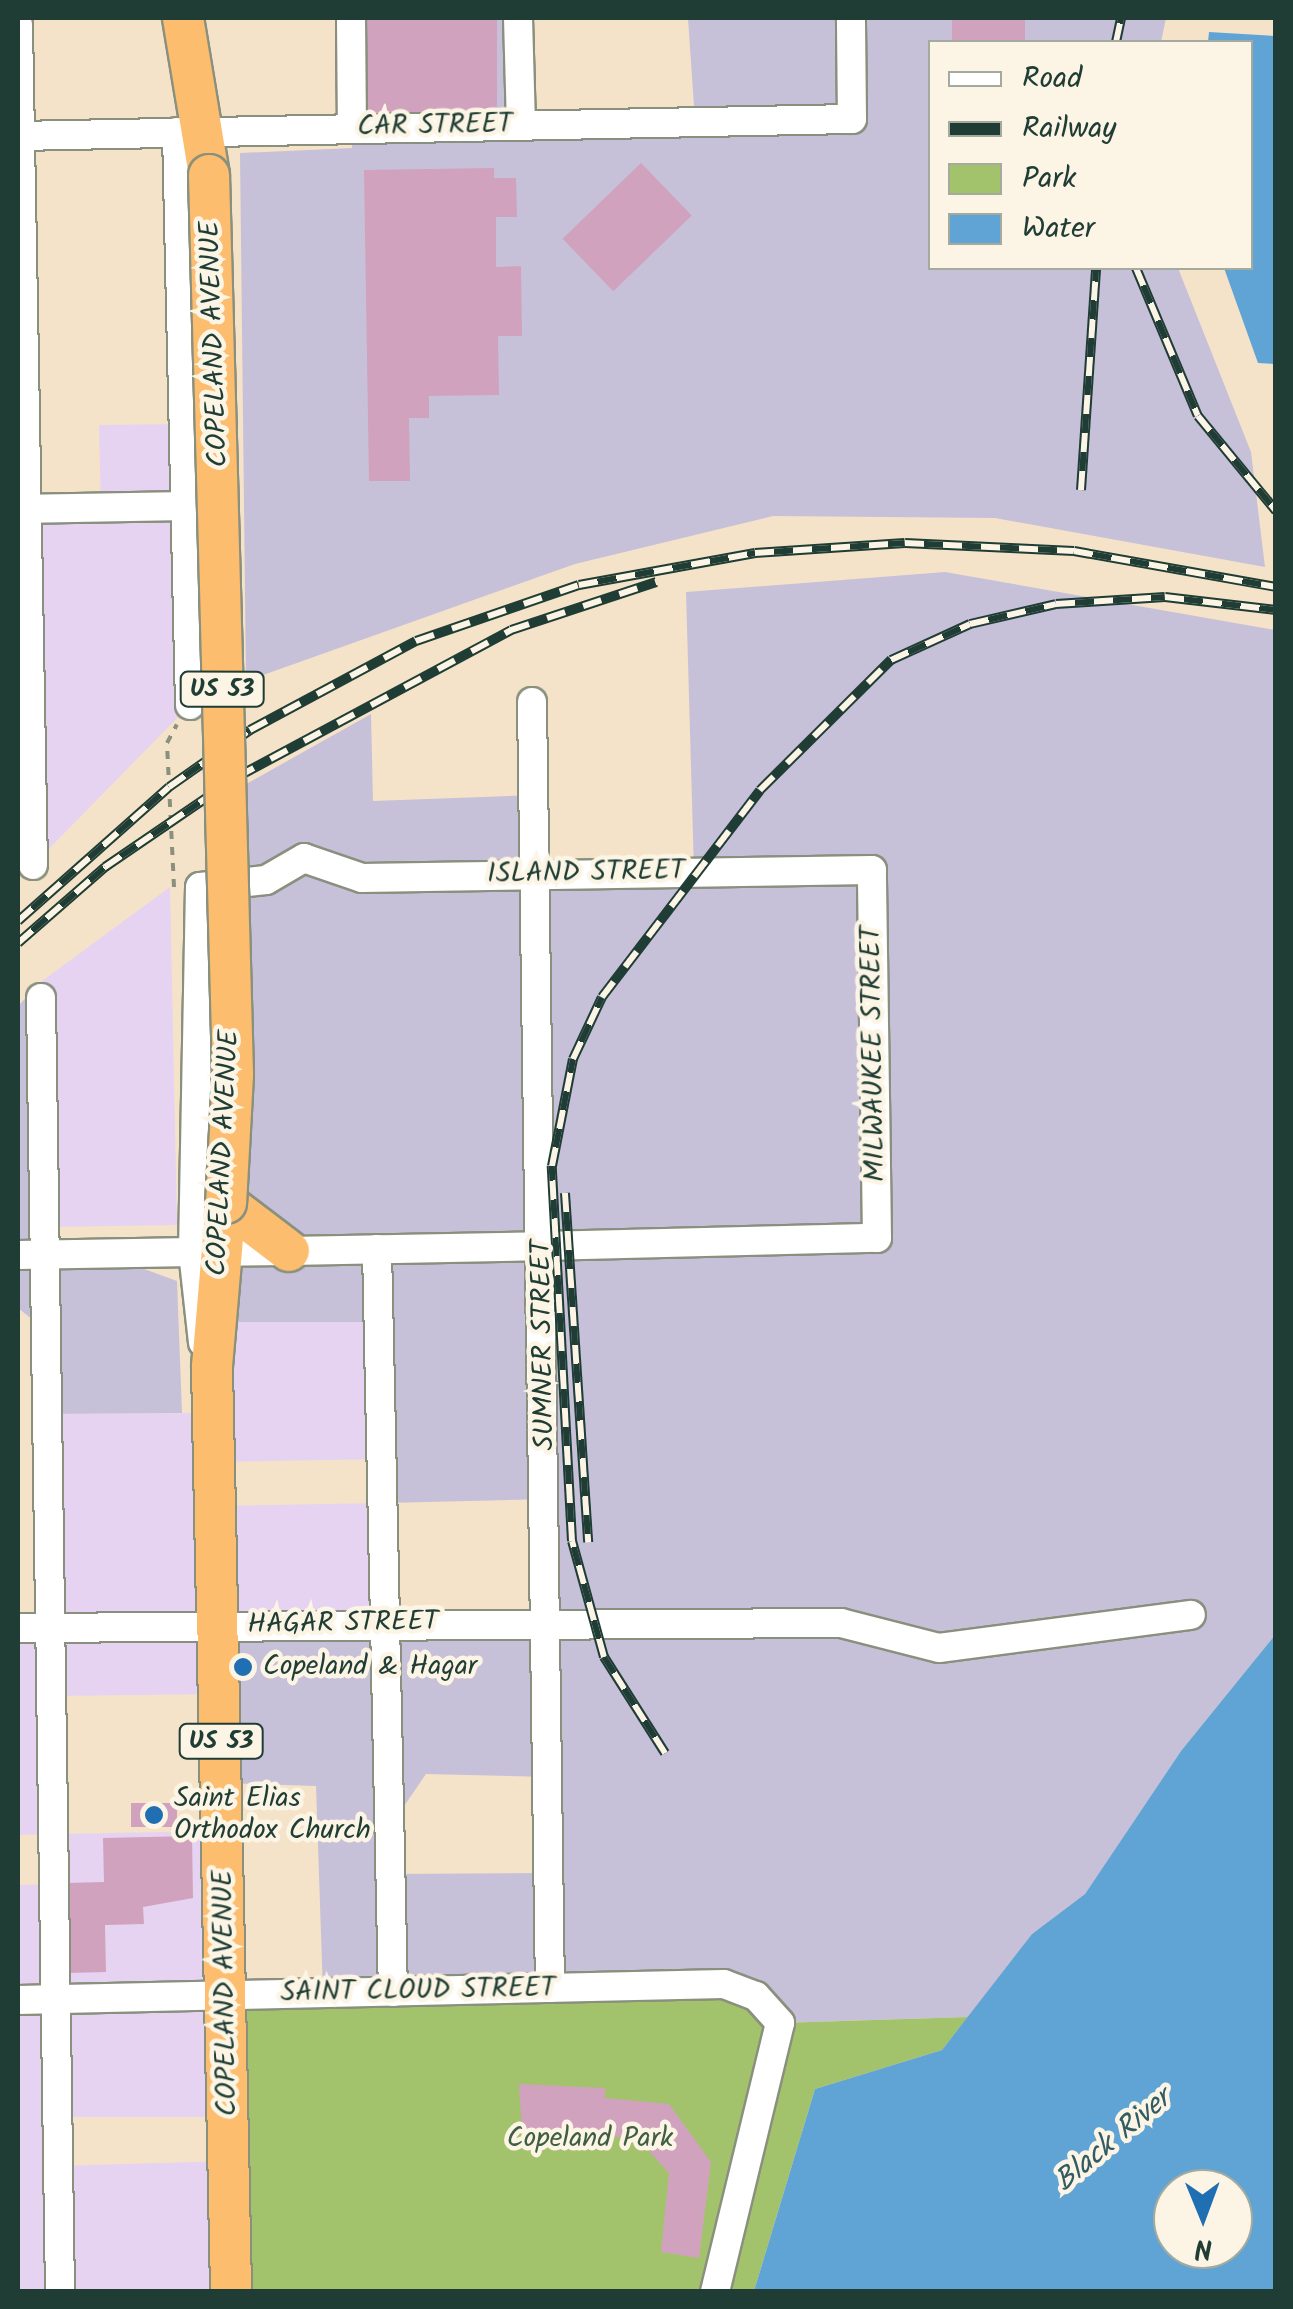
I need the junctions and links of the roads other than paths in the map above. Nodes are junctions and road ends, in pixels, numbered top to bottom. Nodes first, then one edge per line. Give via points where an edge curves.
1 (182, 18) edge
2 (351, 18) edge
3 (518, 18) edge
4 (851, 18) edge
5 (18, 26) edge
6 (521, 124) junction
7 (352, 128) junction
8 (190, 132) junction
9 (19, 136) edge
10 (187, 506) junction
11 (21, 509) edge
12 (532, 702) dead end
13 (190, 705) road end
14 (33, 866) dead end
15 (872, 870) joint
16 (538, 874) junction
17 (41, 998) dead end
18 (226, 1203) junction
19 (543, 1246) junction
20 (377, 1249) junction
21 (289, 1251) junction
22 (206, 1252) junction
23 (30, 1254) edge
24 (1191, 1615) dead end
25 (547, 1622) junction
26 (384, 1624) junction
27 (219, 1626) junction
28 (18, 1628) edge
29 (50, 1628) junction
30 (550, 1988) junction
31 (393, 1992) junction
32 (226, 1996) junction
33 (56, 1999) junction
34 (18, 2000) edge
35 (60, 2292) edge
36 (231, 2292) edge
37 (715, 2292) edge

1 - 8 highway, COPELAND AVENUE / US 53
2 - 7 street
3 - 6 street
4 - 6 street, CAR STREET via 852,119
5 - 9 street
6 - 7 street, CAR STREET
7 - 8 street, CAR STREET
8 - 9 street, CAR STREET
8 - 10 street
8 - 18 highway, COPELAND AVENUE / US 53, bridge via 209,175 233,1075
9 - 11 street
10 - 11 street
10 - 13 street
11 - 14 street
12 - 16 street, SUMNER STREET
15 - 16 street, ISLAND STREET
15 - 19 street, MILWAUKEE STREET via 877,1238
16 - 19 street, SUMNER STREET
16 - 22 street, ISLAND STREET via 362,878 304,858 266,880 213,880 196,893
17 - 23 street
18 - 21 highway
18 - 22 highway, COPELAND AVENUE / US 53
19 - 20 street
19 - 25 street, SUMNER STREET
20 - 21 street
20 - 26 street
21 - 22 street
22 - 23 street
22 - 27 highway, COPELAND AVENUE / US 53
23 - 29 street
24 - 25 street, HAGAR STREET via 939,1648 841,1623
25 - 26 street, HAGAR STREET
25 - 30 street, SUMNER STREET
26 - 27 street, HAGAR STREET
26 - 31 street
27 - 29 street, HAGAR STREET
27 - 32 highway, COPELAND AVENUE / US 53
28 - 29 street, HAGAR STREET
29 - 33 street
30 - 31 street, SAINT CLOUD STREET
30 - 37 street, SAINT CLOUD STREET via 724,1984 756,1996 780,2024
31 - 32 street, SAINT CLOUD STREET
32 - 33 street, SAINT CLOUD STREET
32 - 36 highway, COPELAND AVENUE / US 53
33 - 34 street, SAINT CLOUD STREET
33 - 35 street

